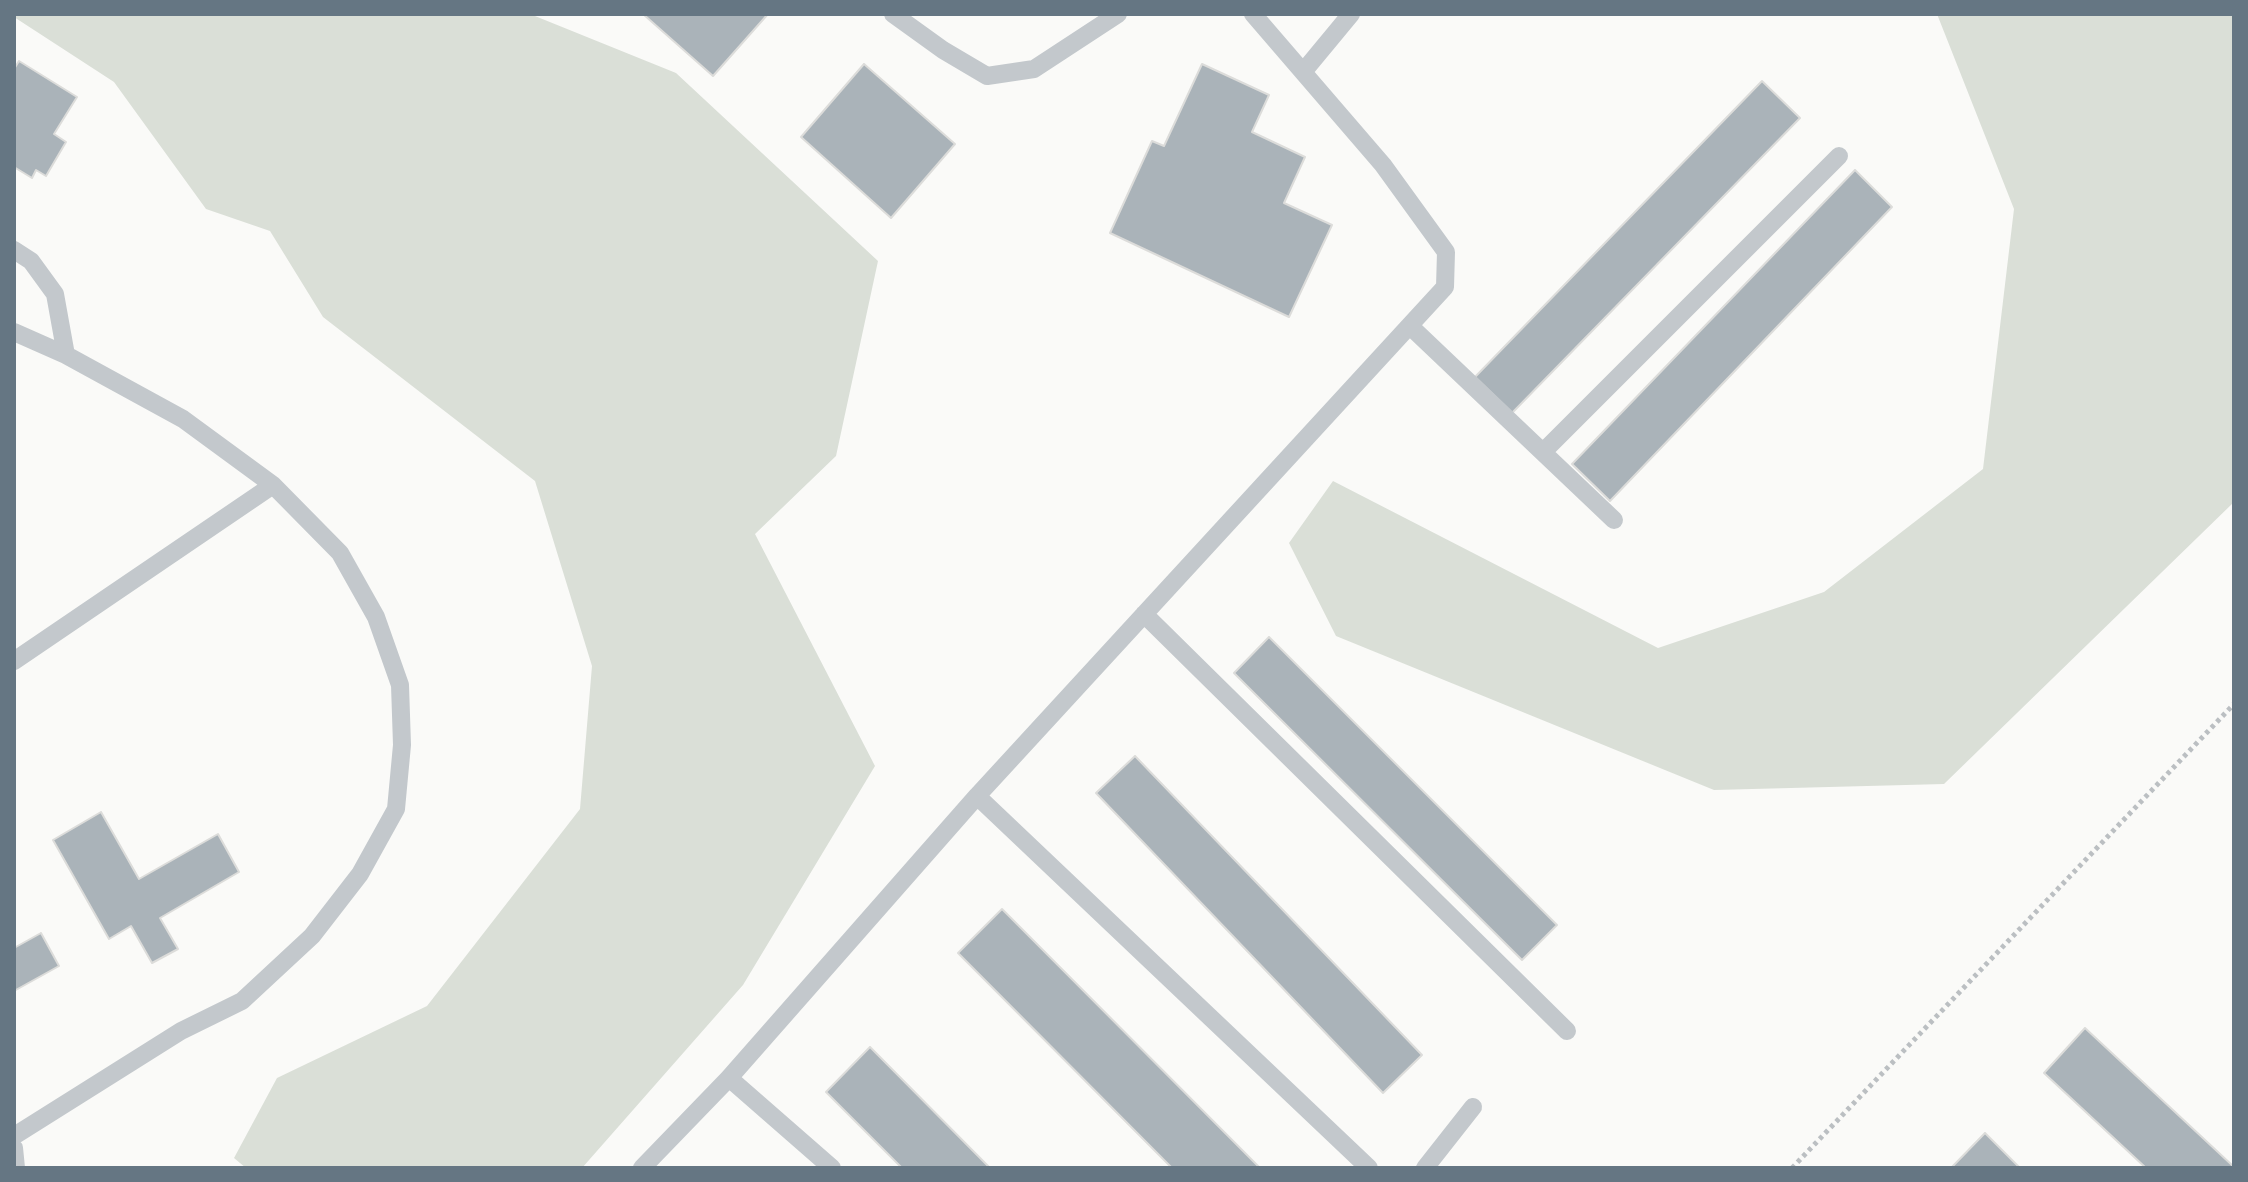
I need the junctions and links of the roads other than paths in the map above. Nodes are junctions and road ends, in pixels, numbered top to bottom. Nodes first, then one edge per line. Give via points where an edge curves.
1 (893, 14) edge
2 (1118, 14) edge
3 (1253, 14) edge
4 (1351, 14) edge
5 (1303, 72) junction
6 (1839, 156) dead end
7 (14, 250) edge
8 (1411, 327) junction
9 (14, 332) edge
10 (66, 355) junction
11 (1544, 451) junction
12 (273, 485) junction
13 (1614, 520) dead end
14 (1144, 614) junction
15 (14, 661) edge
16 (977, 796) junction
17 (1567, 1031) dead end
18 (729, 1078) junction
19 (1473, 1107) dead end
20 (14, 1136) edge
21 (14, 1148) edge
22 (16, 1168) edge
23 (642, 1168) edge
24 (832, 1168) edge
25 (1369, 1168) edge
26 (1425, 1168) edge

1 - 2 lane via 987,76 1034,69
3 - 5 lane
4 - 5 lane
5 - 8 lane via 1383,165 1446,252 1445,287
6 - 11 lane
7 - 10 lane via 31,261 55,294
8 - 11 lane
8 - 14 lane
9 - 10 lane
10 - 12 lane via 183,419
11 - 13 lane
12 - 15 lane
12 - 20 lane via 340,553 376,617 400,685 396,809 360,874 312,936 242,1001 181,1031
14 - 16 lane
14 - 17 lane
16 - 18 lane
16 - 25 lane
18 - 23 lane
18 - 24 lane
19 - 26 lane
21 - 22 lane

